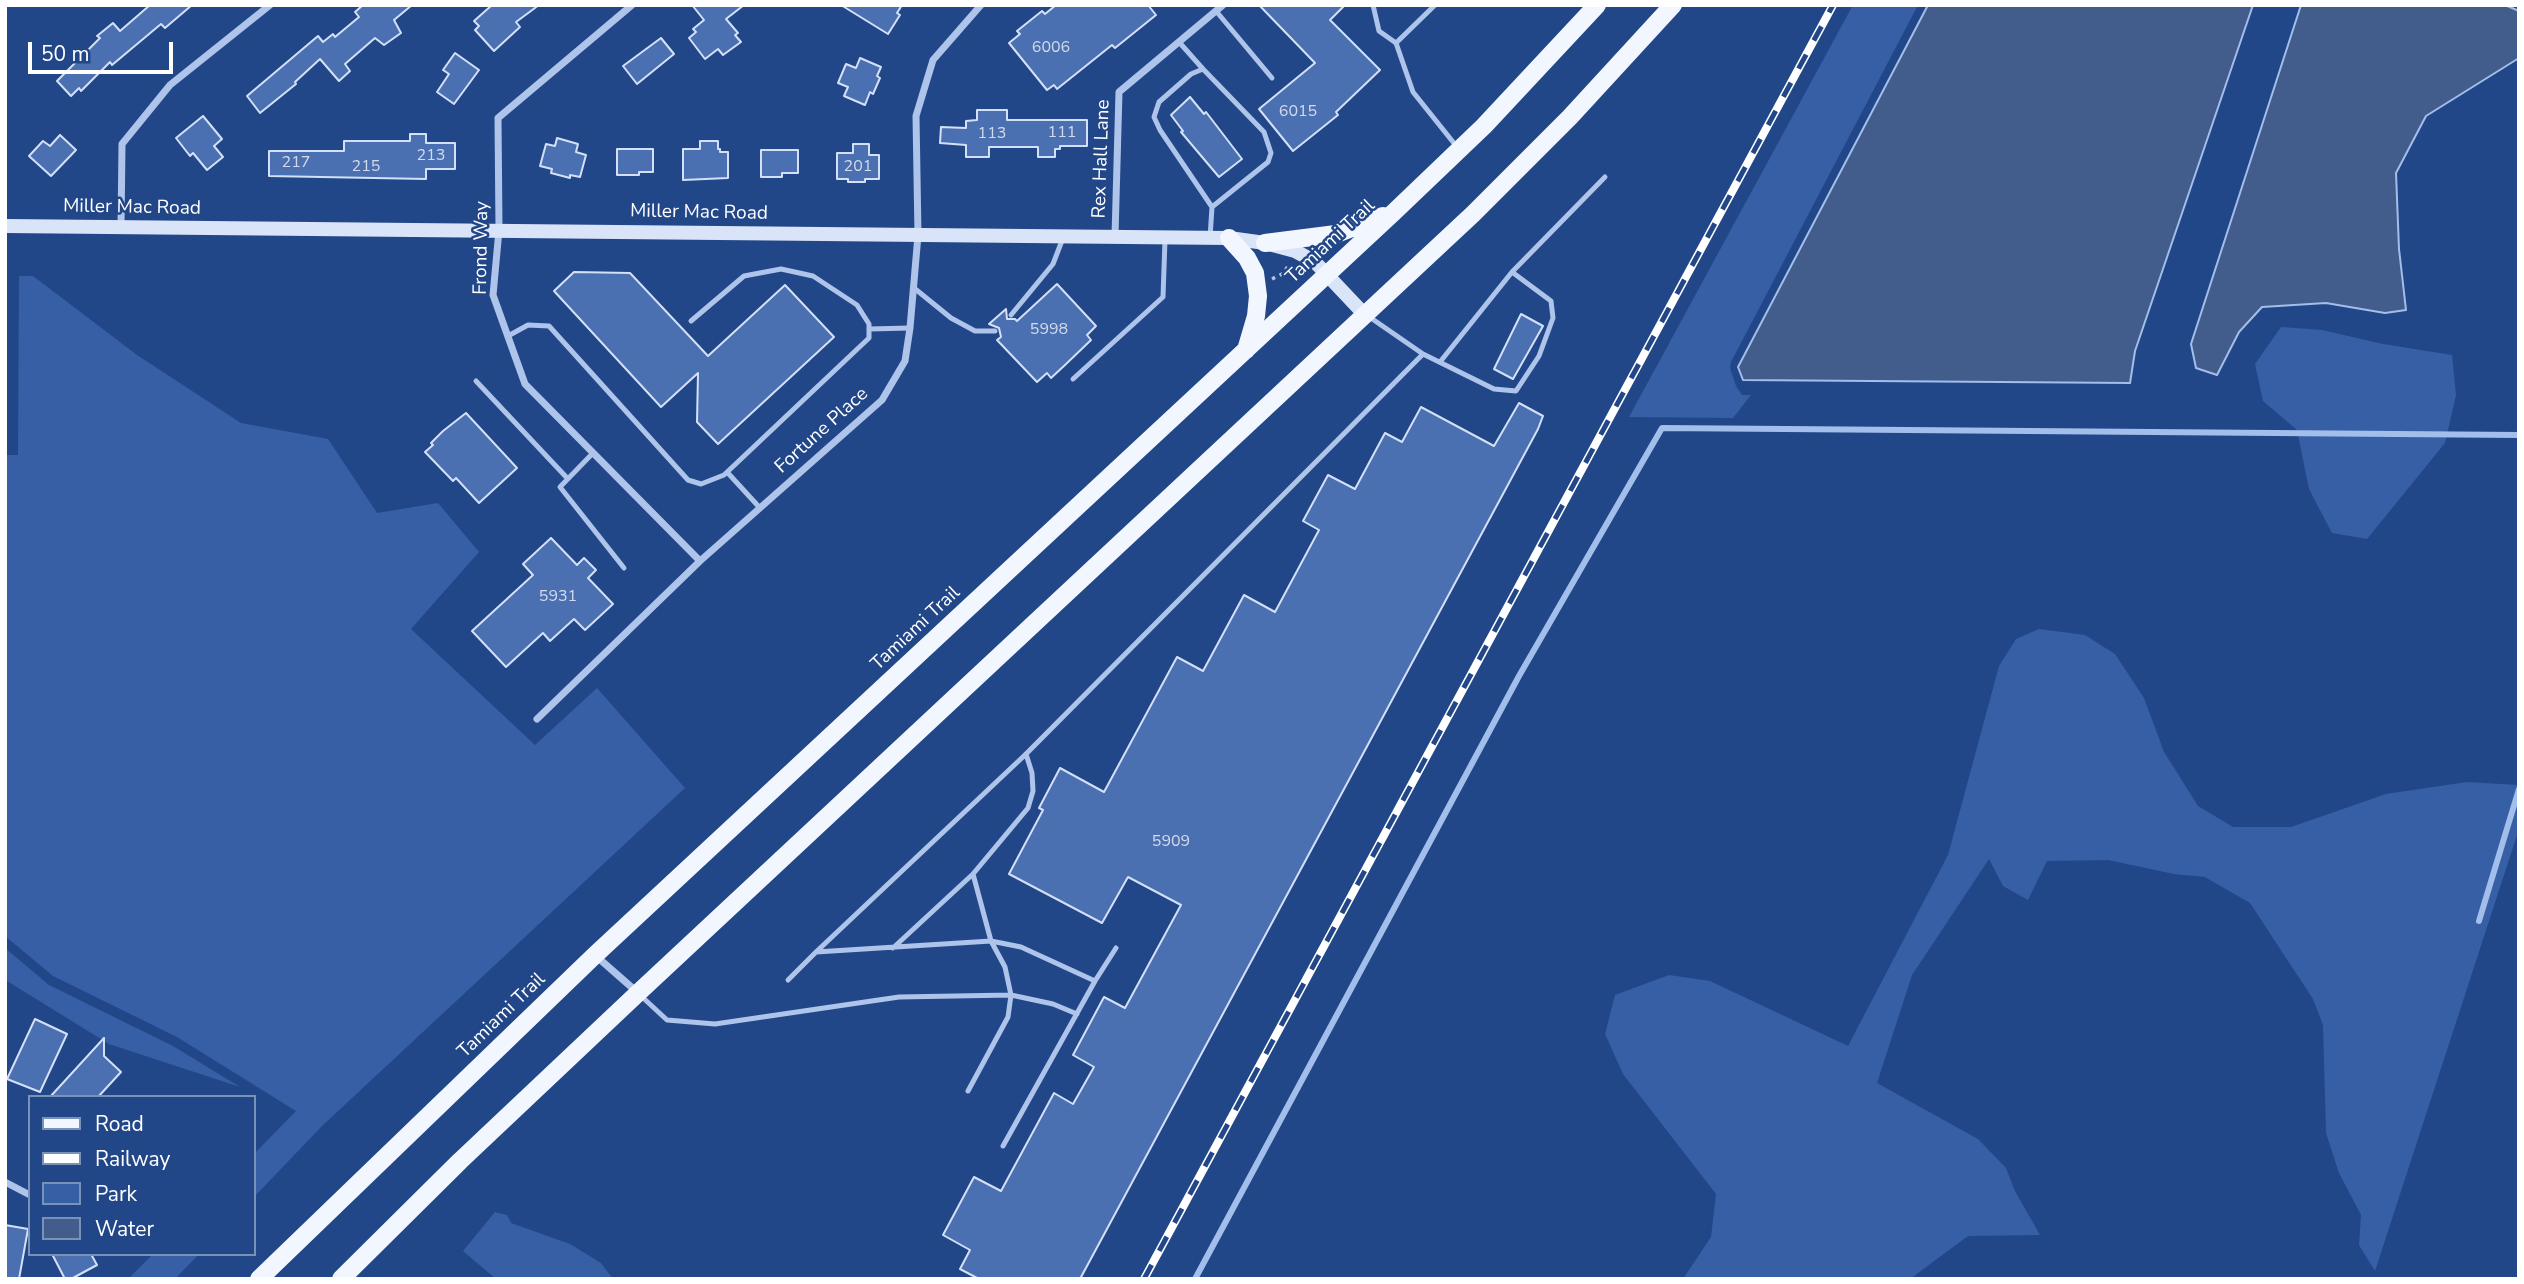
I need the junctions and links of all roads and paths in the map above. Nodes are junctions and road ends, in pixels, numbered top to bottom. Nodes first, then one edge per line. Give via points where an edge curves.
1 (270, 5) edge
2 (632, 5) edge
3 (981, 5) edge
4 (1373, 5) edge
5 (1435, 5) edge
6 (1597, 5) edge
7 (1673, 5) edge
8 (1220, 8) edge
9 (1179, 42) junction
10 (1396, 43) junction
11 (1203, 69) junction
12 (1272, 78) dead end
13 (1459, 150) junction
14 (1605, 177) dead end
15 (1212, 207) junction
16 (1393, 213) junction
17 (5, 226) edge
18 (121, 227) junction
19 (499, 230) junction
20 (918, 235) junction
21 (1065, 235) junction
22 (1115, 236) junction
23 (1165, 237) junction
24 (1210, 237) junction
25 (1229, 238) junction
26 (1265, 243) junction
27 (1291, 260) dead end
28 (1512, 272) junction
29 (1327, 275) junction
30 (1270, 280) dead end
31 (914, 288) junction
32 (1011, 315) dead end
33 (1365, 315) junction
34 (691, 321) dead end
35 (911, 328) junction
36 (869, 329) junction
37 (995, 331) dead end
38 (508, 336) junction
39 (1245, 351) junction
40 (1423, 354) junction
41 (1440, 362) junction
42 (1073, 379) dead end
43 (475, 381) dead end
44 (593, 453) junction
45 (727, 472) junction
46 (568, 479) junction
47 (760, 508) junction
48 (700, 561) junction
49 (624, 568) dead end
50 (537, 719) dead end
51 (1026, 754) junction
52 (974, 874) junction
53 (991, 941) junction
54 (893, 948) junction
55 (1116, 948) dead end
56 (816, 952) junction
57 (596, 956) junction
58 (788, 980) dead end
59 (1095, 981) junction
60 (638, 993) junction
61 (1011, 995) junction
62 (1077, 1014) junction
63 (968, 1091) dead end
64 (1003, 1146) dead end
65 (5, 1182) edge
66 (28, 1194) dead end
67 (259, 1279) edge
68 (341, 1279) edge

1 - 18 street via 170,85 122,144
2 - 19 street, Frond Way via 498,118
3 - 20 street, Fortune Place via 933,60 916,116
4 - 10 lane via 1379,31
5 - 10 lane
6 - 13 main road, Tamiami Trail
7 - 33 main road via 1570,117
8 - 9 street, Rex Hall Lane
8 - 12 lane
9 - 11 lane
9 - 22 street, Rex Hall Lane via 1119,92
10 - 13 lane via 1413,92
11 - 15 lane via 1159,102 1154,117
11 - 15 lane via 1264,132 1271,153 1268,162
13 - 16 main road, Tamiami Trail
14 - 28 lane
15 - 24 lane
16 - 26 main road via 1336,234
16 - 29 main road, Tamiami Trail
17 - 18 street, Miller Mac Road
18 - 19 street, Miller Mac Road
19 - 20 street, Miller Mac Road
19 - 38 street, Frond Way via 493,295
20 - 21 street, Miller Mac Road
20 - 31 street, Fortune Place
21 - 22 street, Miller Mac Road
21 - 32 lane via 1053,264
22 - 23 street, Miller Mac Road
23 - 24 street, Miller Mac Road
23 - 42 lane via 1163,297
24 - 25 street, Miller Mac Road
25 - 26 street, Miller Mac Road
25 - 39 main road via 1255,273 1256,316
26 - 29 street, Miller Mac Road via 1295,251
27 - 30 path via 1284,273
28 - 41 lane
28 - 41 lane via 1551,301 1553,318 1539,356 1516,391 1494,389
29 - 33 street, Miller Mac Road
29 - 39 main road, Tamiami Trail
31 - 35 street, Fortune Place
31 - 37 lane via 975,331
33 - 40 lane
33 - 60 main road
34 - 36 lane via 744,276 781,269 813,276 857,305
35 - 36 lane
35 - 47 street, Fortune Place via 905,361 882,400
36 - 45 lane via 869,338
38 - 44 street, Frond Way via 524,384
38 - 45 lane via 528,325 549,326 688,480 701,484
39 - 57 main road, Tamiami Trail
40 - 41 lane
40 - 51 lane
43 - 46 lane
44 - 46 lane
44 - 48 street, Frond Way
45 - 47 lane
46 - 49 lane via 559,487
47 - 48 street, Fortune Place
48 - 50 street, Fortune Place
51 - 52 lane via 1033,791 1028,807
51 - 56 lane
52 - 53 lane
52 - 54 lane
53 - 54 lane
53 - 59 lane via 1021,947
53 - 61 lane via 1005,967
54 - 56 lane
55 - 59 lane
56 - 58 lane
57 - 60 street
57 - 67 main road, Tamiami Trail
59 - 62 lane
60 - 61 lane via 667,1020 715,1024 899,997
60 - 68 main road
61 - 62 lane
61 - 63 lane via 1009,1017
62 - 64 lane
65 - 66 street

